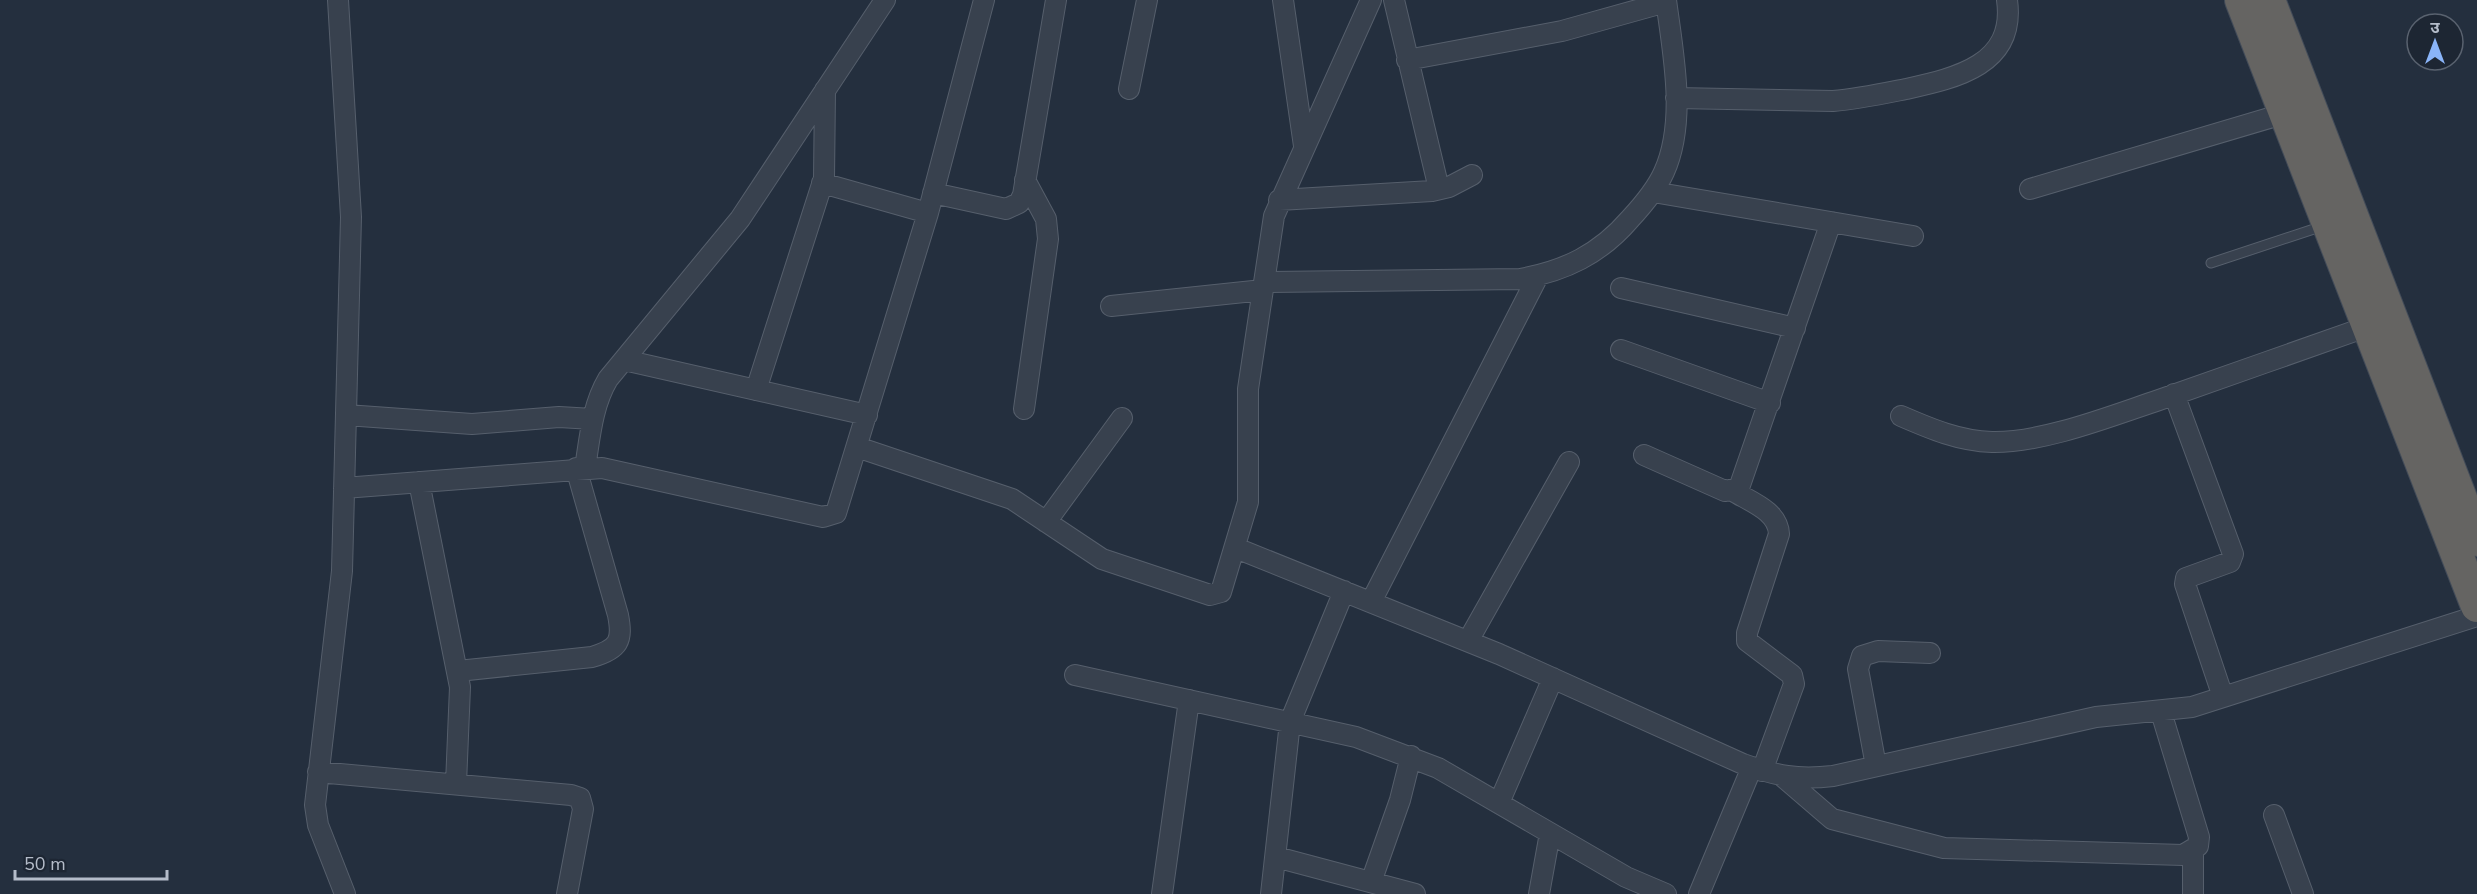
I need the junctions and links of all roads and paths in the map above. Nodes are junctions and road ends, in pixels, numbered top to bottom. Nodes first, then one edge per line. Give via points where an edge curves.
1 (338, 0) edge
2 (885, 0) edge
3 (984, 0) edge
4 (1056, 0) edge
5 (1147, 0) edge
6 (1283, 0) edge
7 (1371, 0) edge
8 (1394, 0) edge
9 (2007, 0) edge
10 (2241, 0) edge
11 (2269, 0) edge
12 (1666, 1) edge
13 (1407, 60) junction
14 (1129, 89) dead end
15 (825, 90) junction
16 (1676, 98) junction
17 (2286, 113) junction
18 (1304, 146) junction
19 (1472, 175) dead end
20 (1025, 180) junction
21 (822, 183) junction
22 (1439, 189) junction
23 (2030, 189) dead end
24 (1653, 192) junction
25 (933, 193) junction
26 (1279, 200) junction
27 (928, 213) junction
28 (1831, 222) junction
29 (2329, 224) junction
30 (1913, 236) dead end
31 (2211, 263) dead end
32 (1538, 276) junction
33 (1263, 286) junction
34 (1621, 288) dead end
35 (1111, 306) dead end
36 (2369, 326) junction
37 (1795, 328) junction
38 (1621, 350) dead end
39 (624, 360) junction
40 (756, 390) junction
41 (2174, 394) junction
42 (1770, 403) junction
43 (1024, 409) dead end
44 (346, 416) junction
45 (867, 416) junction
46 (1901, 416) dead end
47 (1122, 418) dead end
48 (593, 420) junction
49 (857, 447) junction
50 (1644, 455) dead end
51 (1569, 462) dead end
52 (580, 468) junction
53 (419, 482) junction
54 (344, 488) junction
55 (1733, 491) junction
56 (1046, 522) junction
57 (2477, 540) edge
58 (1236, 548) junction
59 (1344, 591) junction
60 (1371, 602) junction
61 (2477, 606) edge
62 (2477, 616) edge
63 (1468, 641) junction
64 (1930, 653) dead end
65 (458, 670) junction
66 (1075, 675) dead end
67 (1553, 678) junction
68 (2223, 697) junction
69 (1189, 700) junction
70 (2161, 712) junction
71 (1290, 722) junction
72 (1411, 756) junction
73 (1876, 766) junction
74 (1757, 769) junction
75 (318, 772) junction
76 (1782, 776) junction
77 (456, 784) junction
78 (1499, 803) junction
79 (2274, 815) dead end
80 (1550, 833) junction
81 (2193, 852) junction
82 (1276, 856) junction
83 (1371, 882) junction
84 (345, 894) edge
85 (567, 894) edge
86 (1162, 894) edge
87 (1271, 894) edge
88 (1415, 894) edge
89 (1539, 894) edge
90 (1666, 894) edge
91 (1699, 894) edge
92 (2193, 894) edge
93 (2303, 894) edge

1 - 44 street via 351,217
2 - 15 street
3 - 25 street
4 - 20 street
5 - 14 street
6 - 18 street
7 - 18 street
8 - 13 street
9 - 16 street via 2008,22 2001,42 1970,72 1950,80 1833,101
10 - 17 highway
11 - 57 highway
12 - 13 street via 1562,31
12 - 16 street
13 - 22 street
15 - 21 street
15 - 39 street via 740,219
16 - 24 street via 1665,170
17 - 23 street
17 - 29 highway
18 - 26 street
19 - 22 street
20 - 25 street via 1019,203 1005,208
20 - 43 street via 1046,219 1048,238
21 - 27 street
21 - 40 street
22 - 26 street
24 - 28 street
24 - 32 street via 1614,237 1586,256
25 - 27 street
26 - 33 street
27 - 45 street
28 - 30 street
28 - 37 street
29 - 31 lane
29 - 36 highway
32 - 33 street
32 - 60 street
33 - 35 street
33 - 58 street via 1248,389 1248,502
34 - 37 street
36 - 41 street
36 - 61 highway
37 - 42 street
38 - 42 street
39 - 40 street
39 - 48 street via 600,393
40 - 45 street
41 - 46 street via 2102,420 2034,437 1994,442 1944,435
41 - 68 street via 2233,554 2230,562 2194,573 2186,578 2185,584
42 - 55 street via 1743,482
44 - 48 street via 472,424 559,417
44 - 54 street
45 - 49 street
47 - 56 street
48 - 52 street
49 - 52 street via 836,513 823,517 617,470
49 - 56 street via 1004,496
50 - 55 street
51 - 63 street
52 - 53 street
52 - 65 street via 618,615 621,631 617,645 592,657
53 - 54 street
53 - 65 street
54 - 75 street via 341,594
55 - 74 street via 1772,515 1778,524 1779,534 1747,641 1792,675 1794,684
56 - 58 street via 1102,559 1209,595 1221,592 1225,586
58 - 59 street
59 - 60 street
59 - 71 street
60 - 63 street
62 - 68 street
63 - 67 street
64 - 73 street via 1878,651 1862,656 1858,669
65 - 77 street via 461,702
66 - 69 street
67 - 74 street
67 - 78 street
68 - 70 street
69 - 71 street
69 - 86 street
70 - 73 street via 2096,717
70 - 81 street via 2199,837
71 - 72 street via 1356,736
71 - 82 street
72 - 78 street
72 - 83 street
73 - 76 street via 1823,777
74 - 76 street
74 - 91 street
75 - 77 street
75 - 84 street via 318,825
76 - 81 street via 1832,819 1944,848 2183,855
77 - 85 street via 580,798 583,809
78 - 80 street
79 - 93 street
80 - 89 street
80 - 90 street via 1626,877
81 - 92 street
82 - 83 street
82 - 87 street
83 - 88 street

